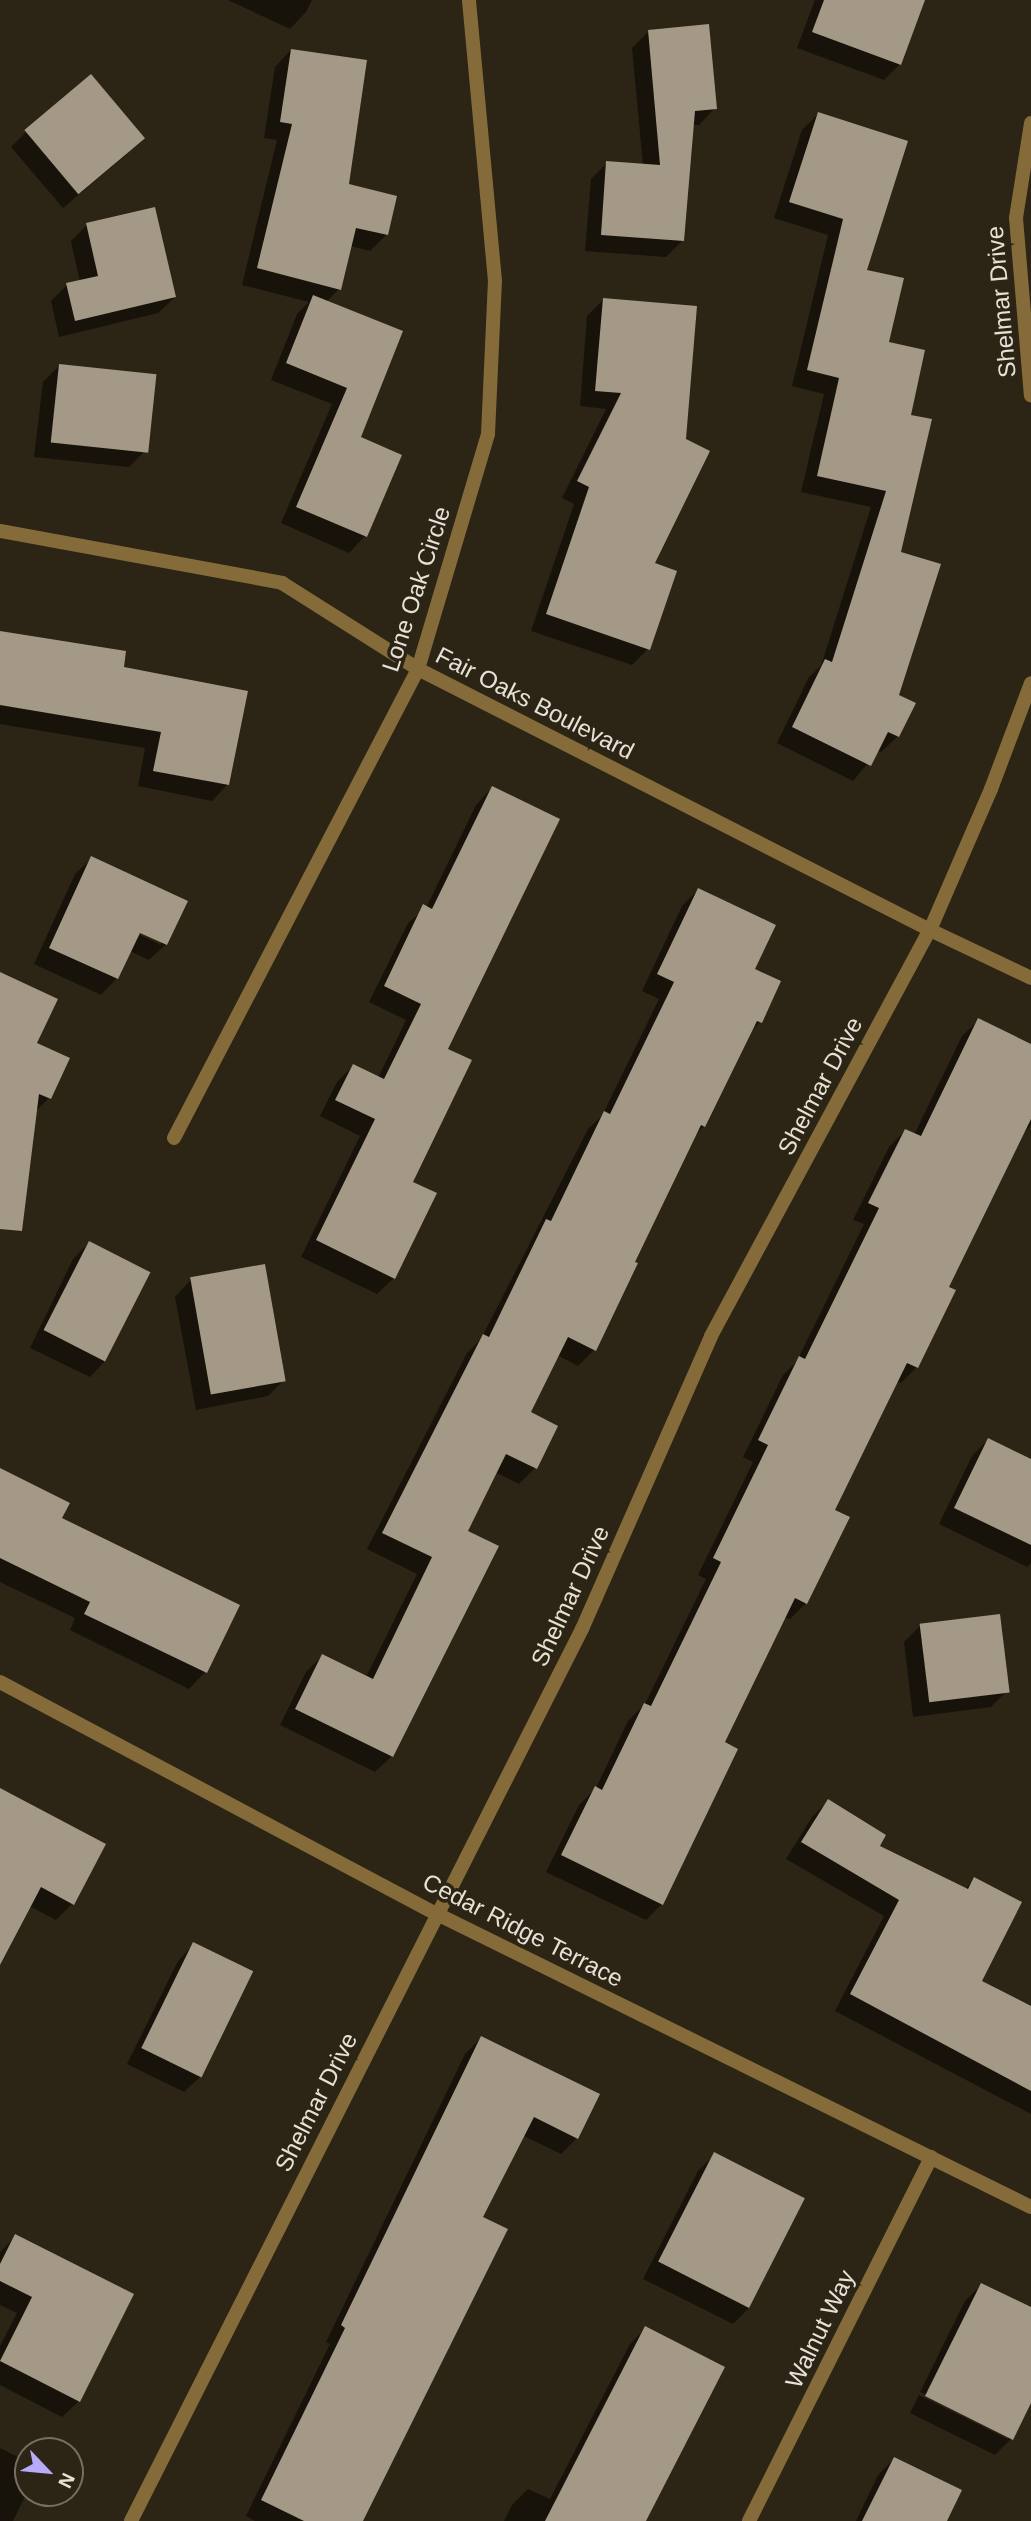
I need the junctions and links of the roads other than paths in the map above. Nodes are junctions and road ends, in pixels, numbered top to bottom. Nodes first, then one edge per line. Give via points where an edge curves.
1 (469, 0) edge
2 (1031, 123) edge
3 (1031, 396) edge
4 (0, 531) edge
5 (418, 669) junction
6 (1031, 683) edge
7 (930, 930) junction
8 (1031, 978) edge
9 (174, 1139) dead end
10 (0, 1682) edge
11 (437, 1914) junction
12 (930, 2157) junction
13 (1031, 2207) edge
14 (131, 2521) edge
15 (749, 2521) edge

1 - 5 street, Lone Oak Circle via 495,281 488,434
2 - 3 street, Shelmar Drive via 1016,218
4 - 5 street, Fair Oaks Boulevard via 282,583
5 - 7 street, Fair Oaks Boulevard
5 - 9 street, Lone Oak Circle
6 - 7 street, Shelmar Drive
7 - 8 street, Fair Oaks Boulevard
7 - 11 street, Shelmar Drive via 711,1336 582,1629
10 - 11 street, Cedar Ridge Terrace
11 - 12 street, Cedar Ridge Terrace
11 - 14 street, Shelmar Drive
12 - 13 street, Cedar Ridge Terrace
12 - 15 street, Walnut Way

